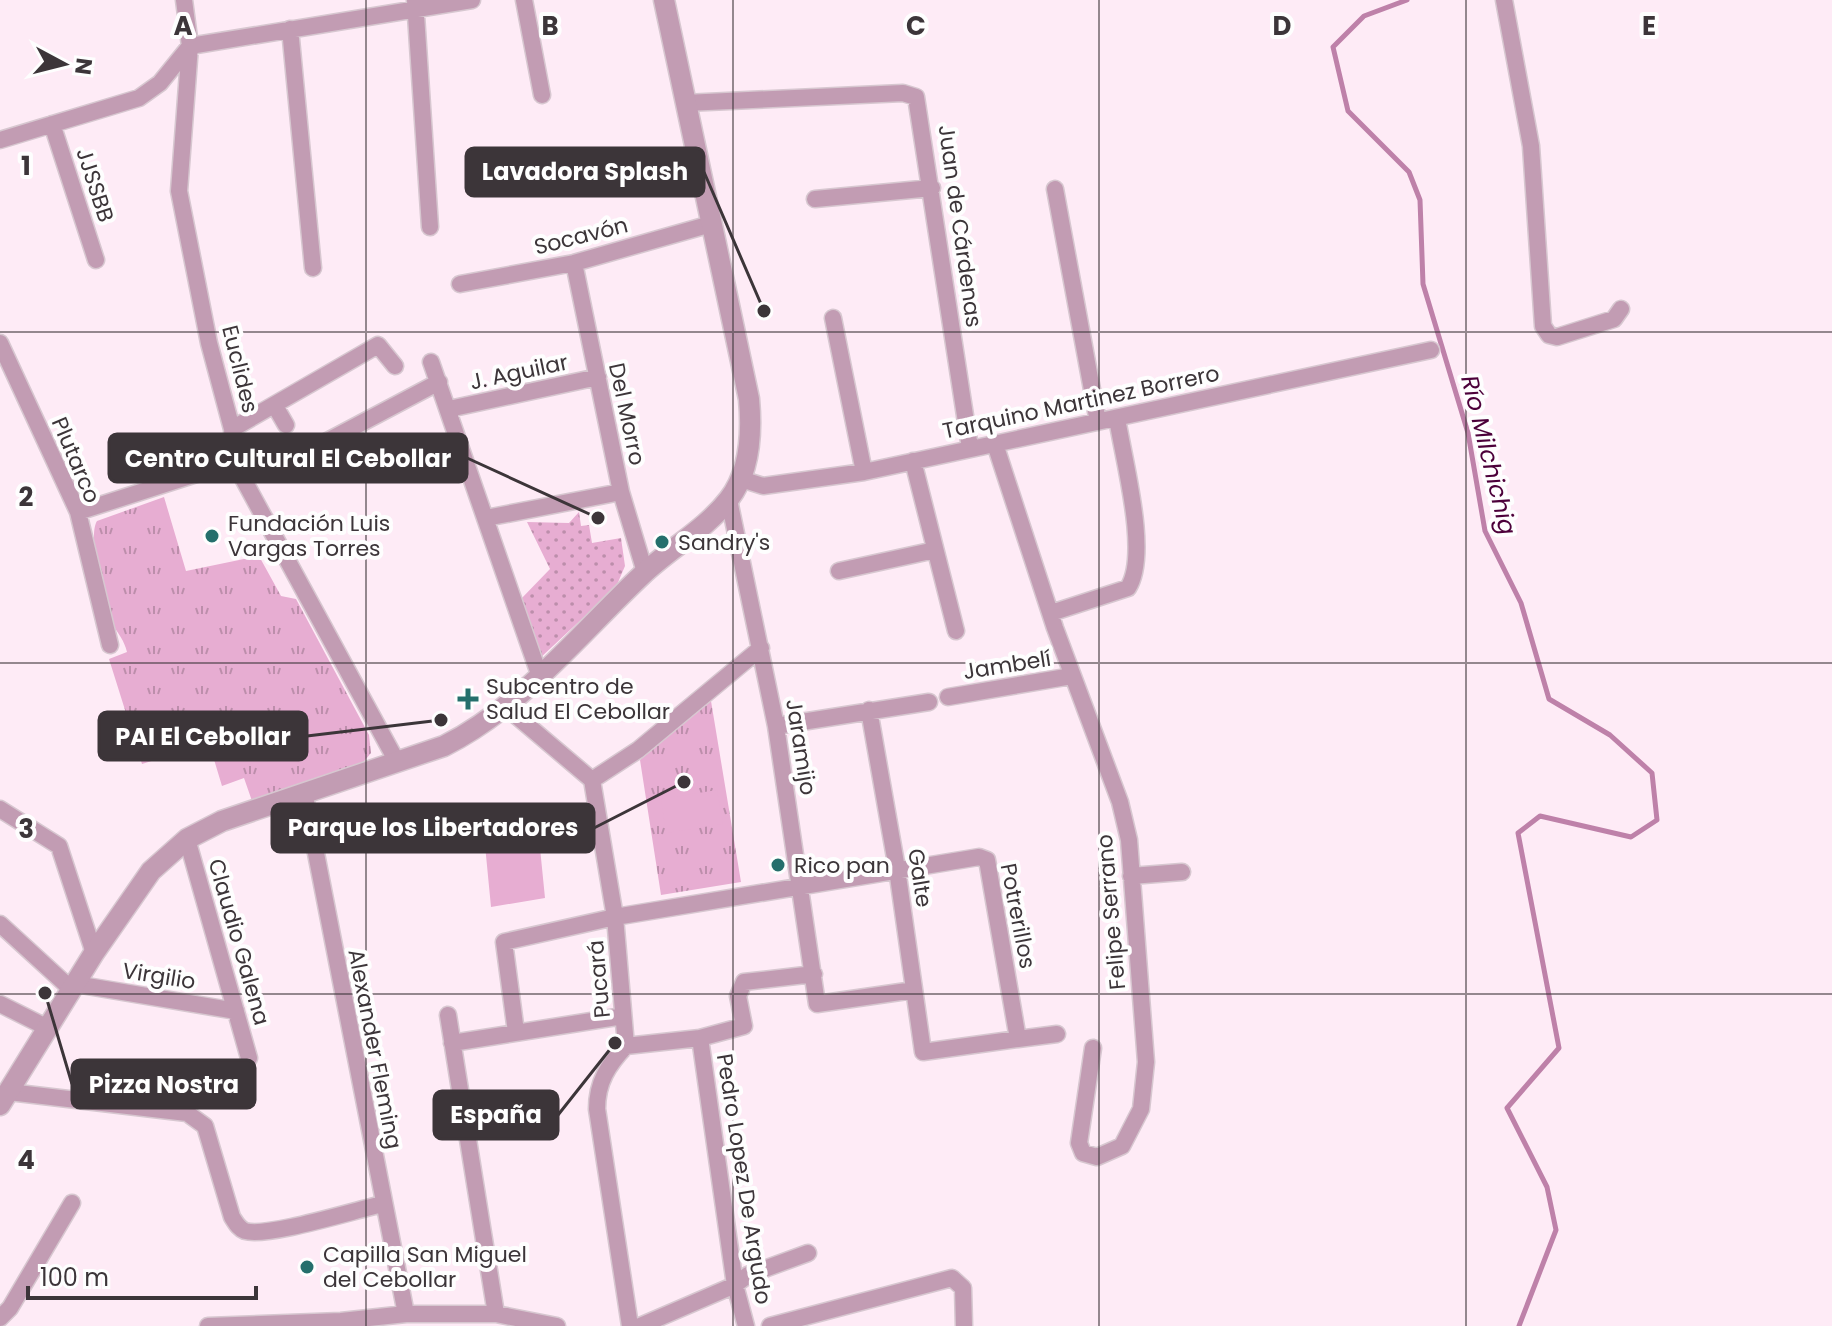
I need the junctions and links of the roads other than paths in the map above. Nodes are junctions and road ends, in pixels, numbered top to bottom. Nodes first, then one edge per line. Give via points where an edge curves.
1 (184, 0) edge
2 (472, 0) edge
3 (524, 0) edge
4 (664, 0) edge
5 (1504, 0) edge
6 (415, 6) edge
7 (290, 29) junction
8 (190, 46) junction
9 (542, 95) dead end
10 (685, 103) junction
11 (52, 124) junction
12 (0, 140) edge
13 (932, 188) junction
14 (1055, 189) dead end
15 (815, 199) dead end
16 (711, 224) junction
17 (430, 227) dead end
18 (96, 260) dead end
19 (574, 263) junction
20 (313, 268) dead end
21 (460, 284) dead end
22 (1617, 314) dead end
23 (833, 318) dead end
24 (0, 343) edge
25 (1431, 350) dead end
26 (431, 362) dead end
27 (395, 366) dead end
28 (598, 377) junction
29 (439, 382) junction
30 (275, 406) junction
31 (449, 409) junction
32 (1117, 418) junction
33 (1098, 422) junction
34 (286, 425) dead end
35 (232, 429) junction
36 (995, 444) junction
37 (970, 448) junction
38 (301, 455) dead end
39 (913, 461) junction
40 (234, 462) junction
41 (864, 472) junction
42 (741, 479) junction
43 (621, 492) junction
44 (729, 500) junction
45 (78, 512) junction
46 (486, 518) junction
47 (935, 550) junction
48 (839, 571) dead end
49 (645, 572) junction
50 (1051, 613) junction
51 (956, 631) dead end
52 (110, 645) dead end
53 (761, 648) junction
54 (539, 674) junction
55 (1072, 676) junction
56 (948, 697) dead end
57 (929, 702) dead end
58 (506, 707) junction
59 (869, 710) junction
60 (776, 726) junction
61 (396, 760) junction
62 (592, 780) junction
63 (304, 792) junction
64 (0, 809) edge
65 (187, 839) junction
66 (897, 869) junction
67 (1182, 872) dead end
68 (1131, 876) junction
69 (801, 886) junction
70 (615, 917) junction
71 (0, 924) edge
72 (94, 953) junction
73 (814, 974) junction
74 (73, 987) junction
75 (914, 990) junction
76 (0, 1004) edge
77 (236, 1011) junction
78 (448, 1015) dead end
79 (623, 1016) junction
80 (46, 1027) junction
81 (516, 1032) junction
82 (1057, 1034) dead end
83 (700, 1038) junction
84 (1018, 1039) junction
85 (452, 1043) junction
86 (626, 1046) junction
87 (1093, 1048) dead end
88 (249, 1058) dead end
89 (4, 1099) edge
90 (72, 1203) dead end
91 (383, 1204) junction
92 (808, 1253) dead end
93 (735, 1285) junction
94 (406, 1314) junction
95 (496, 1314) junction
96 (0, 1318) edge
97 (342, 1324) edge
98 (208, 1326) edge
99 (557, 1326) edge
100 (630, 1326) edge
101 (640, 1326) edge
102 (746, 1326) edge
103 (770, 1326) edge
104 (964, 1326) edge

1 - 8 street, Euclides
2 - 6 street
3 - 9 street
4 - 10 street
5 - 22 street via 1531,146 1543,326 1557,337
6 - 7 street
6 - 17 street
7 - 8 street
7 - 20 street
8 - 11 street via 160,83 139,98
8 - 35 street, Euclides via 179,191
10 - 13 street, Juan de Cárdenas via 903,93 916,97
10 - 16 street
11 - 12 street
11 - 18 street, JJSSBB
13 - 15 street
13 - 37 street, Juan de Cárdenas
14 - 33 street
16 - 19 street, Socavón
16 - 42 street via 749,399 750,438
19 - 21 street, Socavón
19 - 28 street, Del Morro
23 - 41 street
24 - 45 street, Plutarco
25 - 32 street, Tarquino Martinez Borrero
26 - 29 street
27 - 30 street via 378,345
28 - 31 street, J. Aguilar
28 - 43 street, Del Morro
29 - 31 street
29 - 38 street
30 - 34 street
30 - 35 street
31 - 46 street
32 - 33 street, Tarquino Martinez Borrero
32 - 50 street via 1138,553 1133,581 1128,588
33 - 36 street, Tarquino Martinez Borrero
35 - 40 street, Euclides
36 - 37 street, Tarquino Martinez Borrero
36 - 50 street, Felipe Serrano
37 - 39 street, Tarquino Martinez Borrero
39 - 41 street, Tarquino Martinez Borrero
39 - 47 street
40 - 45 street
40 - 61 street, Euclides
41 - 42 street, Tarquino Martinez Borrero via 763,486
42 - 44 street
43 - 46 street
43 - 49 street, Del Morro
44 - 49 street
44 - 53 street, Jaramijo
45 - 52 street, Plutarco
46 - 54 street
47 - 48 street
47 - 51 street
49 - 54 street
50 - 55 street, Felipe Serrano
53 - 60 street, Jaramijo
53 - 62 street via 638,750
54 - 58 street
55 - 56 street, Jambelí
55 - 68 street, Felipe Serrano via 1120,802
57 - 59 street
58 - 61 street via 444,746
58 - 62 street
59 - 60 street
59 - 66 street, Galte
60 - 69 street, Jaramijo
61 - 63 street
62 - 70 street, Pucará
63 - 65 street
63 - 91 street, Alexander Fleming
64 - 72 street via 59,846
65 - 72 street via 151,871
65 - 77 street, Claudio Galena
66 - 69 street, Potrerillos
66 - 75 street, Galte
66 - 84 street, Potrerillos via 970,857 987,860
67 - 68 street
68 - 87 street, Felipe Serrano via 1146,1062 1141,1109 1122,1146 1097,1157 1083,1153 1079,1143
69 - 70 street, Potrerillos
69 - 73 street, Jaramijo
70 - 79 street, Pucará
70 - 81 street, Potrerillos via 504,942
71 - 74 street
72 - 74 street
73 - 75 street, Jaramijo via 817,1004
73 - 83 street via 744,982 738,996 744,1026
74 - 77 street, Virgilio
74 - 80 street
75 - 84 street, Galte via 923,1052
76 - 80 street
77 - 88 street, Claudio Galena
78 - 85 street
79 - 81 street
79 - 86 street, Pucará
80 - 89 street
81 - 85 street
82 - 84 street
83 - 86 street
83 - 93 street, Pedro Lopez De Argudo
85 - 95 street
86 - 100 street, Pucará via 605,1071 597,1096
89 - 91 street via 187,1113 205,1126 232,1217 247,1232
90 - 96 street
91 - 94 street, Alexander Fleming
92 - 93 street
93 - 101 street
93 - 102 street, Pedro Lopez De Argudo
94 - 95 street
94 - 97 street
95 - 99 street
97 - 98 street
103 - 104 street via 952,1278 963,1288

